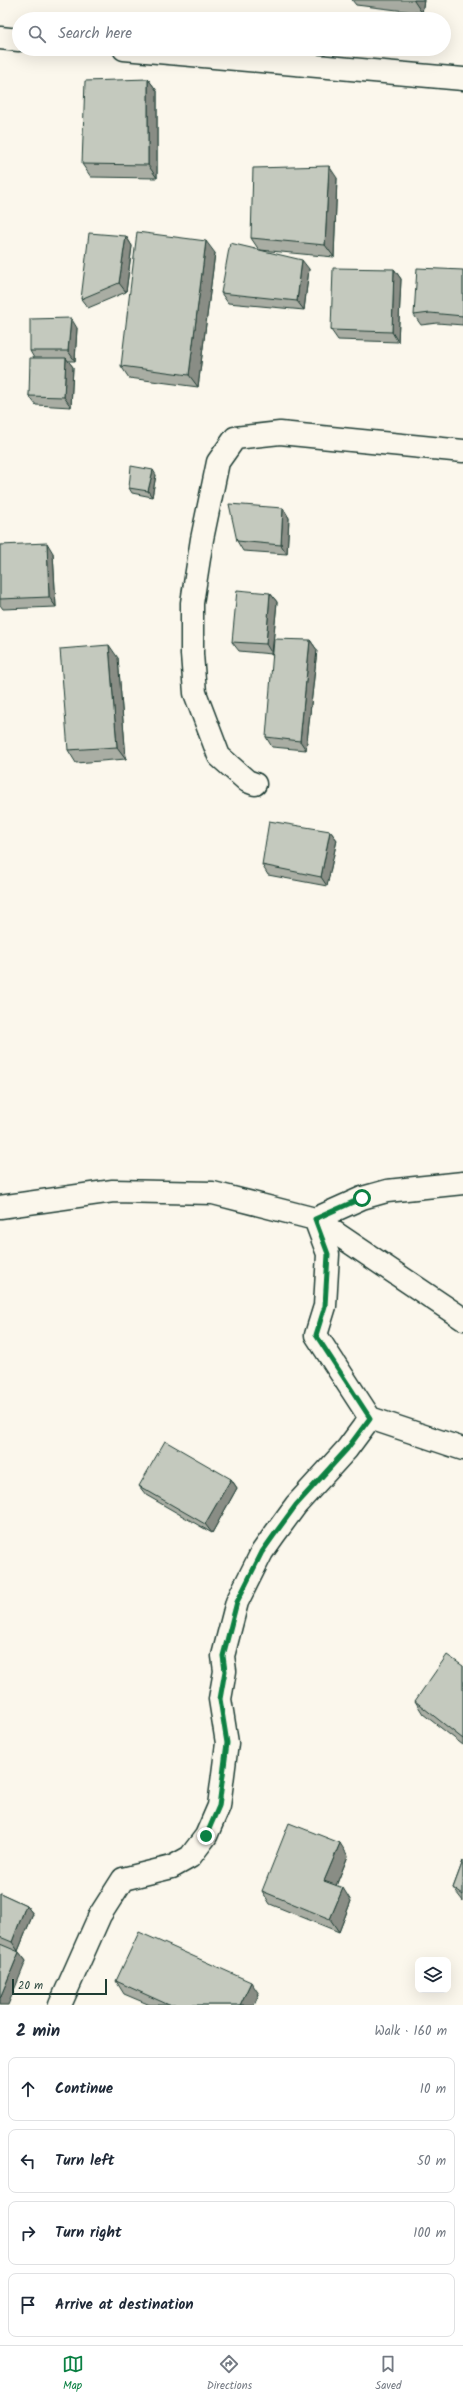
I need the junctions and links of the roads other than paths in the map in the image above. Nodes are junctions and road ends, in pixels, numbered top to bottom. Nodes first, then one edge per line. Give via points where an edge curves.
1 (0, 38) edge
2 (12, 39) edge
3 (203, 56) edge
4 (463, 79) edge
5 (463, 451) edge
6 (255, 784) dead end
7 (463, 1183) edge
8 (0, 1207) edge
9 (315, 1219) junction
10 (463, 1319) edge
11 (370, 1418) junction
12 (463, 1449) edge
13 (60, 2005) edge

1 - 2 street
3 - 4 street
5 - 6 street via 280,434 235,438 218,462 192,603 195,693 219,756
7 - 9 street via 387,1191 362,1198
8 - 9 street via 112,1191 213,1193
9 - 10 street
9 - 11 street via 328,1254 325,1306 316,1335
11 - 12 street
11 - 13 street via 347,1449 296,1505 274,1535 262,1552 237,1602 223,1656 225,1671 220,1699 227,1743 219,1806 206,1836 190,1857 172,1867 123,1879 100,1915

